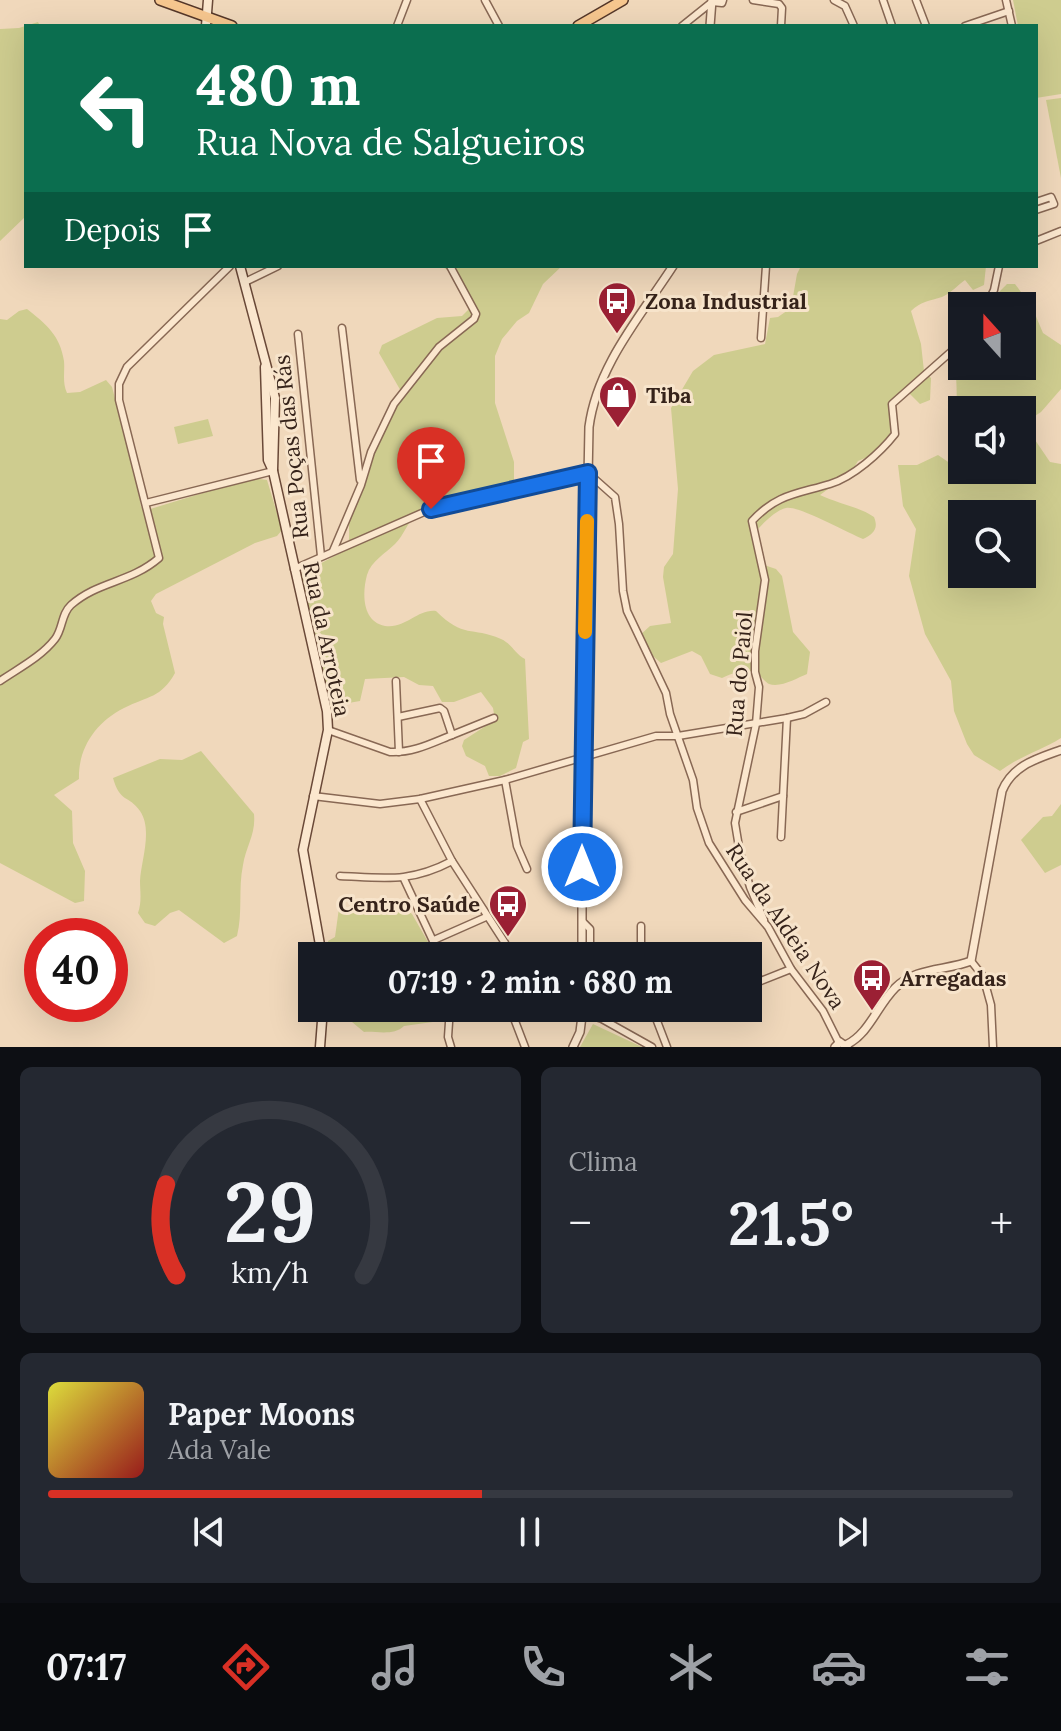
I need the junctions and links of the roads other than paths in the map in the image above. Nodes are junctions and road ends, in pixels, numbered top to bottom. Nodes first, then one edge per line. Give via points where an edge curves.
1 (160, 0) edge
2 (208, 0) edge
3 (407, 0) edge
4 (485, 0) edge
5 (623, 0) edge
6 (723, 0) edge
7 (753, 0) edge
8 (834, 0) edge
9 (883, 0) edge
10 (916, 0) edge
11 (1006, 0) edge
12 (712, 1) edge
13 (1009, 11) junction
14 (207, 22) edge
15 (398, 24) edge
16 (498, 24) edge
17 (581, 24) edge
18 (684, 24) edge
19 (710, 24) edge
20 (781, 24) edge
21 (853, 24) edge
22 (891, 24) edge
23 (925, 24) edge
24 (971, 24) edge
25 (1012, 24) edge
26 (1038, 201) edge
27 (1038, 209) edge
28 (1061, 231) edge
29 (1038, 240) edge
30 (228, 268) edge
31 (241, 268) edge
32 (274, 268) edge
33 (451, 268) edge
34 (672, 268) edge
35 (766, 268) edge
36 (999, 268) edge
37 (245, 282) junction
38 (993, 292) edge
39 (342, 328) dead end
40 (298, 334) dead end
41 (761, 338) dead end
42 (948, 354) edge
43 (273, 471) junction
44 (588, 473) junction
45 (361, 485) junction
46 (146, 503) junction
47 (333, 551) junction
48 (321, 556) junction
49 (294, 569) junction
50 (0, 681) edge
51 (396, 681) dead end
52 (826, 702) dead end
53 (398, 717) junction
54 (494, 718) dead end
55 (787, 718) junction
56 (756, 724) junction
57 (328, 730) junction
58 (452, 735) junction
59 (678, 736) junction
60 (1061, 750) edge
61 (399, 752) junction
62 (583, 756) junction
63 (505, 780) junction
64 (313, 796) junction
65 (783, 796) junction
66 (420, 799) junction
67 (736, 812) junction
68 (781, 837) dead end
69 (452, 861) junction
70 (527, 869) dead end
71 (340, 876) dead end
72 (404, 879) junction
73 (486, 917) junction
74 (583, 922) junction
75 (641, 926) dead end
76 (768, 927) junction
77 (434, 940) joint
78 (319, 942) edge
79 (504, 942) edge
80 (582, 942) edge
81 (590, 942) edge
82 (641, 942) edge
83 (971, 961) junction
84 (791, 969) junction
85 (762, 980) edge
86 (322, 1022) edge
87 (449, 1022) edge
88 (515, 1022) edge
89 (581, 1022) edge
90 (607, 1022) edge
91 (657, 1022) edge
92 (659, 1028) junction
93 (842, 1045) edge
94 (666, 1046) edge
95 (320, 1047) edge
96 (449, 1047) edge
97 (525, 1047) edge
98 (573, 1047) edge
99 (651, 1047) edge
100 (993, 1047) edge

1 - 14 main road
2 - 14 main road
3 - 15 street
4 - 16 street
5 - 17 main road
6 - 12 street
7 - 20 street via 779,4
8 - 21 street via 845,6
9 - 22 street
10 - 23 street
11 - 13 street
12 - 18 street
12 - 19 street
13 - 24 street
13 - 25 street
26 - 27 street via 1051,197 1054,204
28 - 29 street
30 - 46 street via 122,375 119,400
31 - 37 main road, Rua da Arroteia
32 - 37 street
33 - 45 street via 473,304 474,319 439,347 394,404
34 - 44 street via 595,392
35 - 41 street
36 - 38 street
37 - 43 main road, Rua da Arroteia via 265,367 266,441
39 - 45 street
40 - 48 street, Rua Poças das Rás
42 - 56 street, Rua do Paiol via 892,404 895,434 865,462 832,484 772,501 752,521 765,580 755,651
43 - 46 street
43 - 49 main road, Rua da Arroteia
44 - 47 street via 441,506
44 - 59 street, Rua da Aldeia Nova via 615,497 627,611 662,680
44 - 62 street
45 - 47 street
46 - 50 street via 159,558 144,571 105,583 70,606 57,637
47 - 48 street
48 - 49 street
49 - 57 main road, Rua da Arroteia
51 - 53 street
52 - 55 street
53 - 58 street via 440,708
53 - 61 street
54 - 58 street
55 - 56 street
55 - 65 street
56 - 59 street
56 - 67 street, Rua do Paiol
57 - 61 street
57 - 64 main road, Rua da Arroteia
58 - 61 street
59 - 62 street via 656,736
59 - 76 street, Rua da Aldeia Nova via 709,843
60 - 83 street via 1028,763 1006,781
62 - 63 street
62 - 74 street
63 - 66 street
63 - 70 street via 517,846
64 - 66 street via 380,804
64 - 78 main road, Rua da Arroteia via 303,850
65 - 67 street
65 - 68 street
66 - 69 street
67 - 76 street, Rua do Paiol via 740,853
69 - 72 street
69 - 73 street
71 - 72 street
72 - 77 street
73 - 77 street
73 - 79 street
74 - 80 street
74 - 81 street via 590,929
75 - 82 street
76 - 84 street, Rua da Aldeia Nova
83 - 93 street via 922,972 896,986 857,1040
83 - 100 street via 983,976 988,995
84 - 85 street
84 - 93 street, Rua da Aldeia Nova
86 - 95 main road
87 - 96 street
88 - 97 street
89 - 98 street
90 - 99 street
91 - 92 street
92 - 94 street
92 - 99 street via 660,1036

